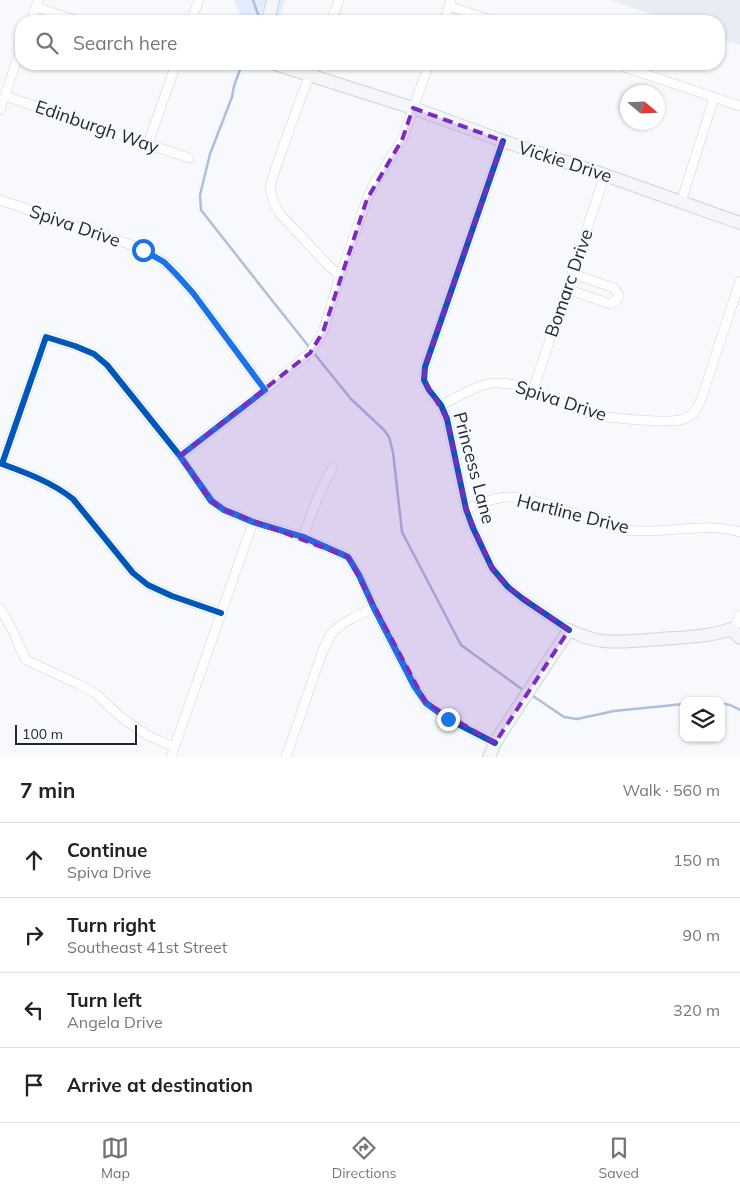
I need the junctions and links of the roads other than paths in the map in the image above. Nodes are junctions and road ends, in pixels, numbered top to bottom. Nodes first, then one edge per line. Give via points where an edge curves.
1 (199, 0) edge
2 (273, 0) edge
3 (339, 0) edge
4 (37, 2) edge
5 (450, 3) edge
6 (33, 15) edge
7 (65, 15) edge
8 (194, 15) edge
9 (269, 15) edge
10 (333, 15) edge
11 (446, 15) edge
12 (479, 15) edge
13 (15, 66) edge
14 (174, 70) edge
15 (313, 70) edge
16 (427, 70) edge
17 (632, 70) edge
18 (5, 96) junction
19 (714, 98) junction
20 (740, 106) edge
21 (413, 108) junction
22 (0, 110) edge
23 (503, 141) junction
24 (148, 144) junction
25 (189, 158) dead end
26 (605, 175) junction
27 (0, 200) edge
28 (681, 202) junction
29 (740, 223) edge
30 (573, 274) junction
31 (340, 276) junction
32 (740, 281) edge
33 (567, 289) junction
34 (265, 390) junction
35 (533, 390) junction
36 (441, 405) junction
37 (180, 456) junction
38 (333, 467) dead end
39 (466, 509) junction
40 (253, 522) junction
41 (740, 532) edge
42 (303, 537) junction
43 (0, 608) edge
44 (374, 608) junction
45 (221, 613) junction
46 (740, 615) edge
47 (569, 630) junction
48 (736, 634) edge
49 (495, 743) junction
50 (174, 747) junction
51 (287, 755) edge
52 (170, 757) edge
53 (297, 757) edge
54 (489, 757) edge

1 - 8 street
2 - 9 street
3 - 10 street
4 - 6 street
4 - 7 street
5 - 11 street
5 - 12 street
13 - 18 street
14 - 24 street
15 - 21 street, Vickie Drive
15 - 31 street via 270,186 280,214
16 - 21 street
17 - 19 street
18 - 22 street
18 - 24 street, Edinburgh Way
19 - 20 street
19 - 28 street
21 - 23 street, Vickie Drive
21 - 31 street via 402,140 367,199
23 - 26 street, Vickie Drive
23 - 36 street, Princess Lane via 425,367 424,380
24 - 25 street, Edinburgh Way
26 - 28 street, Vickie Drive
26 - 30 street, Bomarc Drive
27 - 34 street, Spiva Drive via 143,250 164,262 193,293
28 - 29 street, Vickie Drive
30 - 33 street, Bomarc Drive
30 - 33 street via 614,288 617,300 610,304
31 - 34 street via 323,332 310,353
32 - 35 street, Spiva Drive via 701,400 695,412 684,419 657,421 588,414
33 - 35 street, Bomarc Drive
34 - 37 street
35 - 36 street, Spiva Drive via 492,382
36 - 39 street, Princess Lane via 448,418
37 - 40 street via 212,501 224,510
37 - 45 street via 107,365 94,354 46,337 2,464 30,474 74,499 133,573 148,585
38 - 42 street
39 - 41 street, Hartline Drive via 500,498 518,498 624,530 649,532 709,527
39 - 47 street, Princess Lane via 492,568 508,587
40 - 42 street
40 - 45 street
42 - 44 street via 348,557
43 - 50 street via 26,660 96,694 147,735
44 - 49 street via 426,703 448,719
44 - 51 street via 339,627 328,640
45 - 50 street
46 - 48 street
47 - 48 street via 601,641 626,642
47 - 49 street
49 - 54 street
50 - 52 street
51 - 53 street

